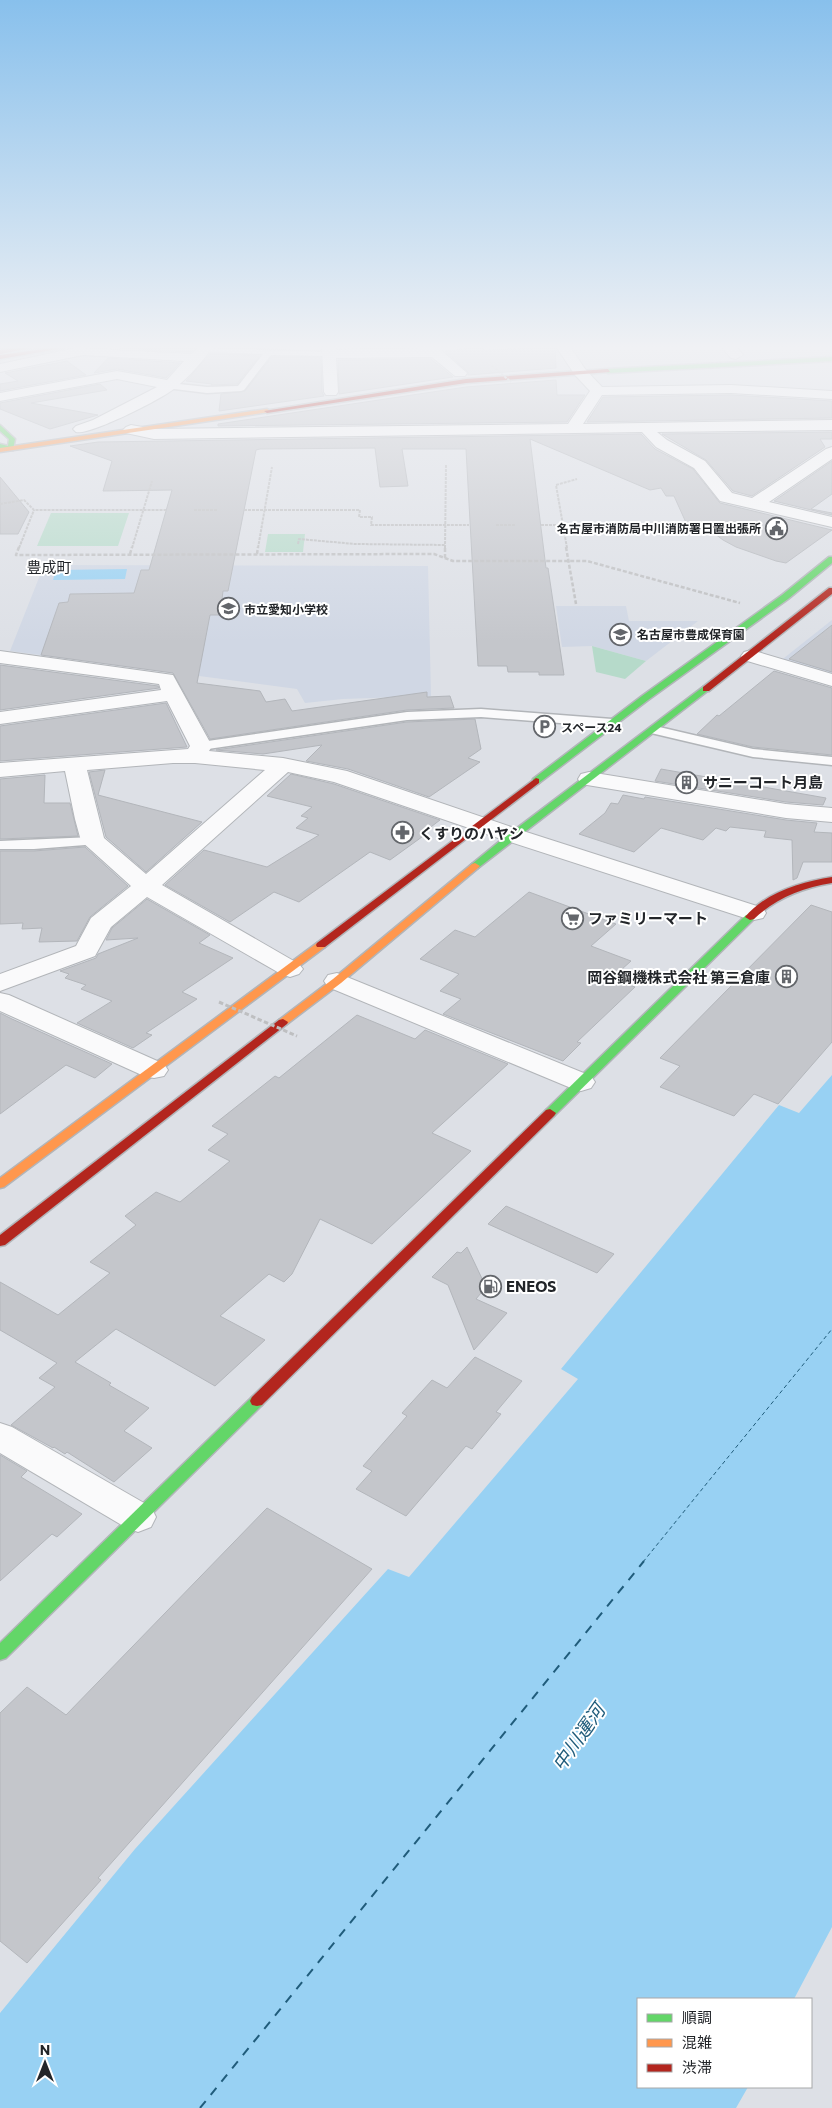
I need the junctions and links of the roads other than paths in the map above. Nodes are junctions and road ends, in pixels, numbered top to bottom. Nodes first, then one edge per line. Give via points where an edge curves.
1 (667, 446) edge
2 (832, 452) edge
3 (755, 504) junction
4 (832, 522) edge
5 (832, 560) edge
6 (832, 590) edge
7 (751, 656) junction
8 (0, 657) edge
9 (832, 680) edge
10 (174, 694) junction
11 (0, 718) edge
12 (612, 723) junction
13 (656, 730) junction
14 (198, 751) junction
15 (832, 761) edge
16 (283, 765) junction
17 (76, 766) junction
18 (0, 770) edge
19 (589, 779) junction
20 (832, 816) edge
21 (478, 824) junction
22 (512, 836) junction
23 (93, 841) junction
24 (0, 846) edge
25 (832, 880) edge
26 (146, 886) junction
27 (754, 913) junction
28 (290, 968) junction
29 (337, 981) junction
30 (0, 983) edge
31 (0, 1001) edge
32 (154, 1070) junction
33 (581, 1082) junction
34 (0, 1184) edge
35 (0, 1242) edge
36 (0, 1436) edge
37 (138, 1517) junction
38 (0, 1653) edge

1 - 3 street via 696,462 726,497
2 - 3 street
3 - 4 street
5 - 12 main road
6 - 7 main road
7 - 9 street
7 - 13 main road
8 - 10 street via 166,679
10 - 11 street
10 - 14 street
12 - 14 lane via 481,713 407,716
12 - 21 main road
13 - 15 lane via 753,753
13 - 19 main road
14 - 16 street
14 - 17 street
16 - 21 street via 339,776
16 - 26 street
17 - 18 street
17 - 23 street
19 - 20 street
19 - 22 main road
21 - 22 street
21 - 28 main road
22 - 27 street
22 - 29 main road
23 - 24 lane
23 - 26 street
25 - 27 main road via 792,889
26 - 28 street
26 - 30 street via 100,923 86,951
27 - 33 main road
28 - 32 main road
29 - 33 street
29 - 35 main road
31 - 32 street
32 - 34 main road
33 - 37 main road
36 - 37 street
37 - 38 main road

